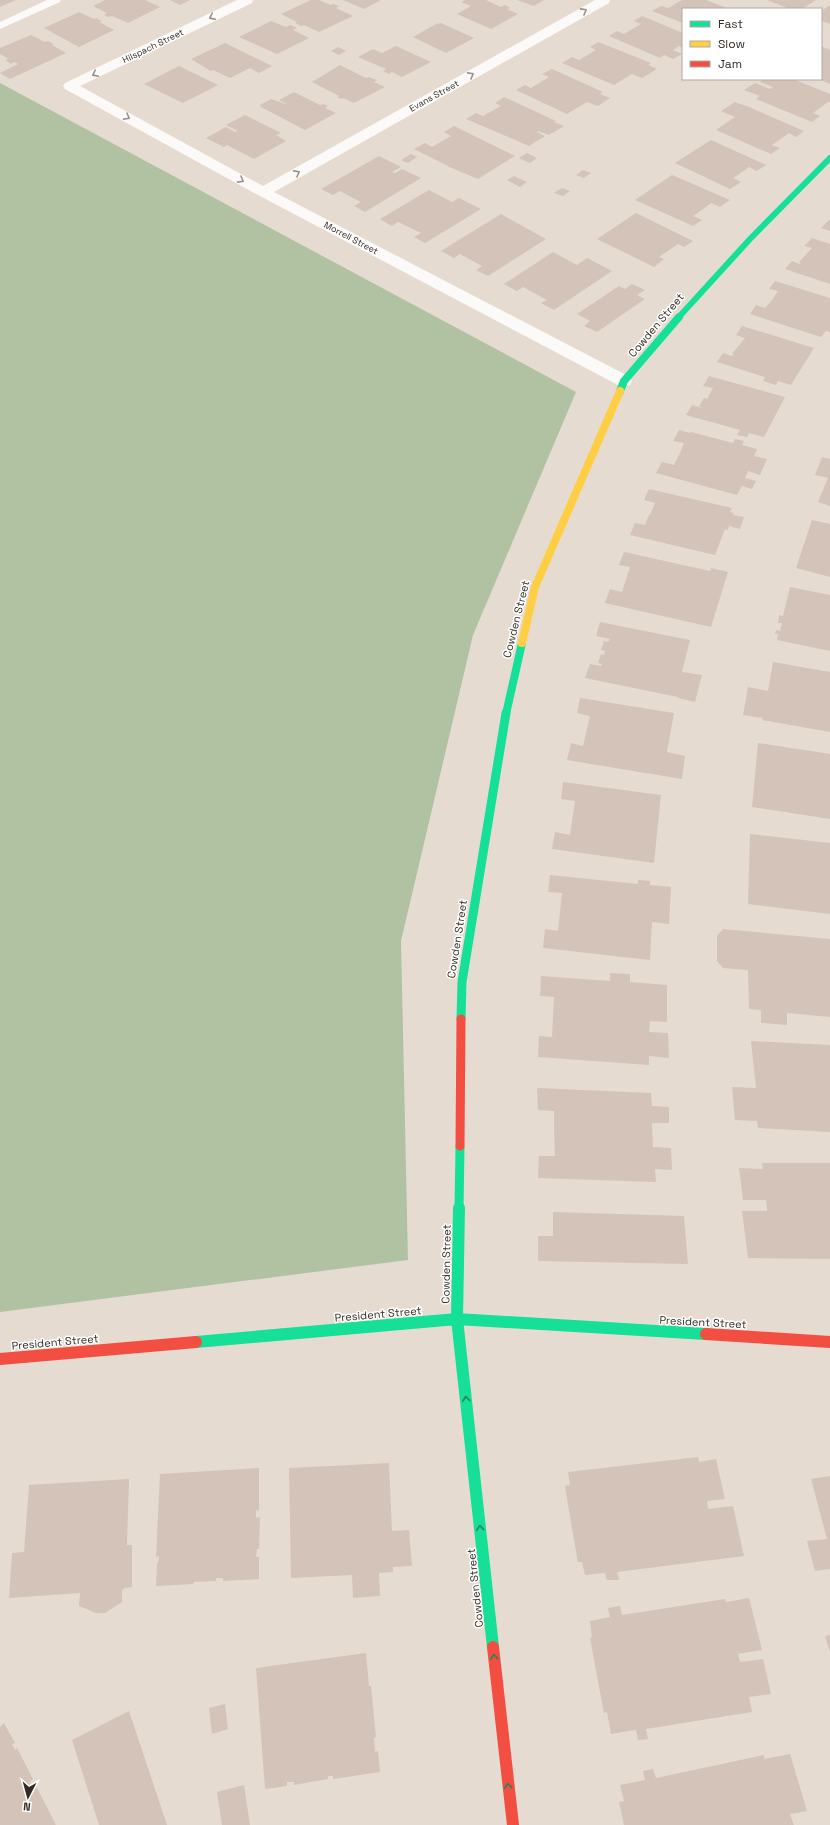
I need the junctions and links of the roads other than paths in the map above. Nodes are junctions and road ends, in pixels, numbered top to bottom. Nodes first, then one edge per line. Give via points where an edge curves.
1 (56, 0) edge
2 (247, 0) edge
3 (604, 0) edge
4 (0, 26) edge
5 (80, 92) joint
6 (830, 158) edge
7 (263, 192) junction
8 (624, 381) junction
9 (457, 1319) junction
10 (830, 1342) edge
11 (0, 1359) edge
12 (513, 1825) edge

1 - 4 lane
2 -> 5 street, Hilspach Street via 70,86
7 -> 3 street, Evans Street
5 -> 7 street, Morrell Street
6 - 8 street, Cowden Street via 802,183 711,279
7 - 8 street, Morrell Street
8 - 9 street, Cowden Street via 535,587 503,727 462,982
9 - 10 street, President Street
9 - 11 street, President Street
12 -> 9 street, Cowden Street

